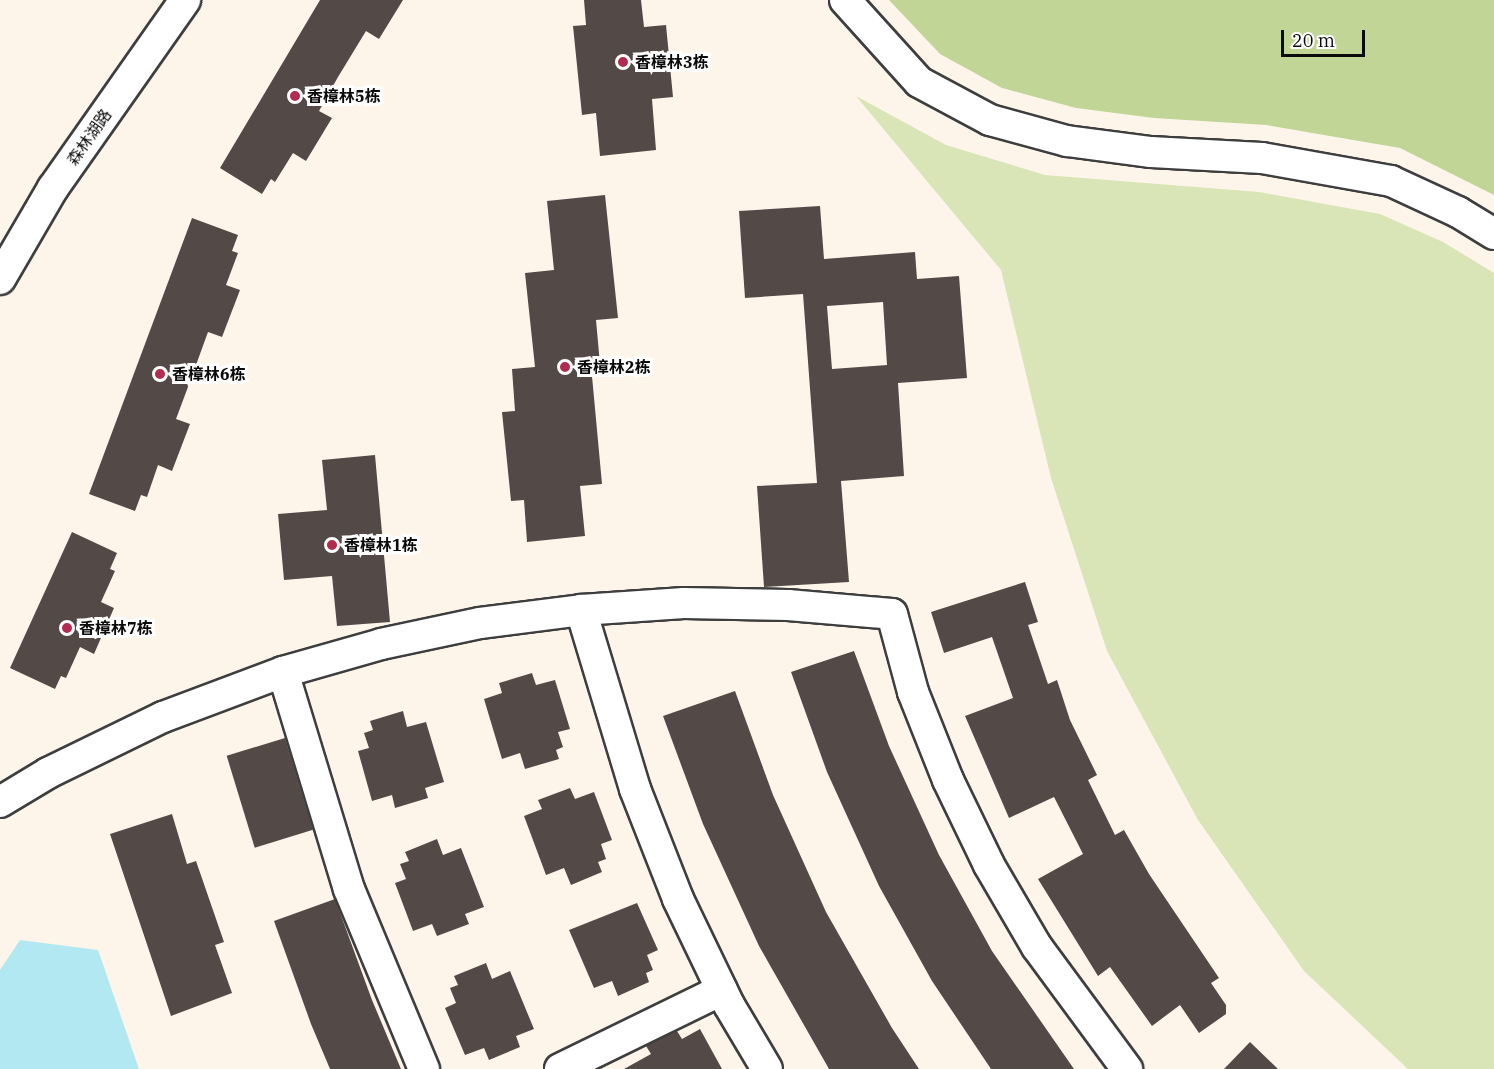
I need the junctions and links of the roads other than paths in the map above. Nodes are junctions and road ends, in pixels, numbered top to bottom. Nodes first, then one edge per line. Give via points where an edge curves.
1 (185, 0) edge
2 (845, 0) edge
3 (1494, 234) edge
4 (0, 279) edge
5 (581, 610) junction
6 (283, 672) junction
7 (0, 802) edge
8 (722, 990) junction
9 (424, 1069) edge
10 (560, 1069) edge
11 (767, 1069) edge
12 (1126, 1069) edge

1 - 4 street, 森林湖路 via 53,188
2 - 3 street via 919,82 990,120 1067,141 1151,152 1262,158 1391,181 1458,212
5 - 6 street via 436,632
5 - 8 street via 635,789 678,899
5 - 12 street via 788,605 892,614 918,703 948,780 989,866 1037,947
6 - 7 street via 164,717 48,773
6 - 9 street via 349,889 400,1021
8 - 10 street
8 - 11 street

